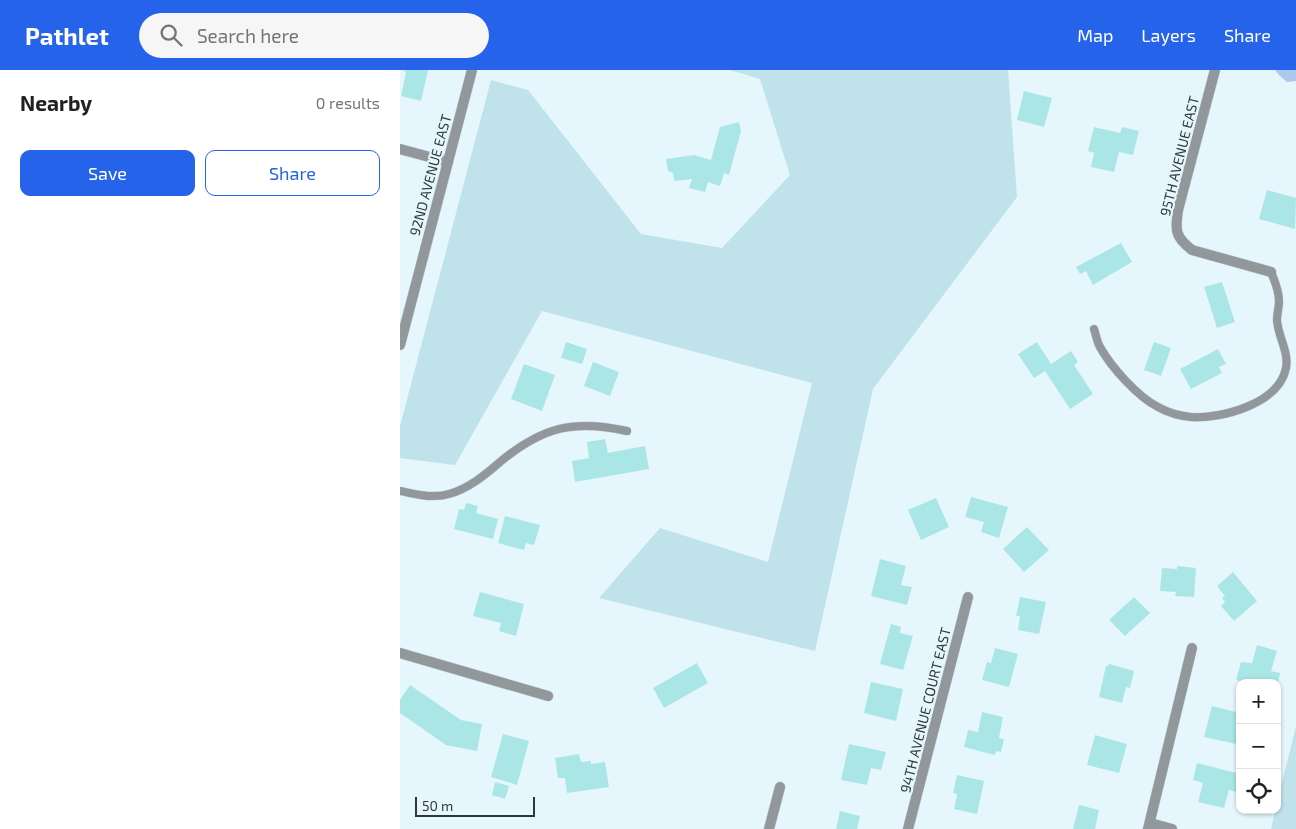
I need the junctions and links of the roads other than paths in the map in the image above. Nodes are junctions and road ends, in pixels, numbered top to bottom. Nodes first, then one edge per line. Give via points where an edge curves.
1 (472, 70) edge
2 (1215, 70) edge
3 (400, 150) edge
4 (448, 162) junction
5 (1271, 272) joint
6 (1094, 329) dead end
7 (400, 345) edge
8 (627, 431) dead end
9 (400, 491) edge
10 (968, 597) dead end
11 (1192, 648) dead end
12 (400, 653) edge
13 (548, 696) dead end
14 (780, 787) dead end
15 (1149, 826) edge
16 (769, 829) edge
17 (908, 829) edge
18 (1172, 829) edge

1 - 4 street, 92ND AVENUE EAST
2 - 5 street, 95TH AVENUE EAST via 1178,210 1177,234 1192,250
3 - 4 street
4 - 7 street, 92ND AVENUE EAST
5 - 6 lane via 1279,300 1277,321 1286,351 1285,373 1272,392 1240,410 1191,417 1157,407 1128,383 1112,364
8 - 9 lane via 574,425 528,442 472,484 449,494 427,497
10 - 17 street, 94TH AVENUE COURT EAST
11 - 15 street
12 - 13 street
14 - 16 street
15 - 18 street

